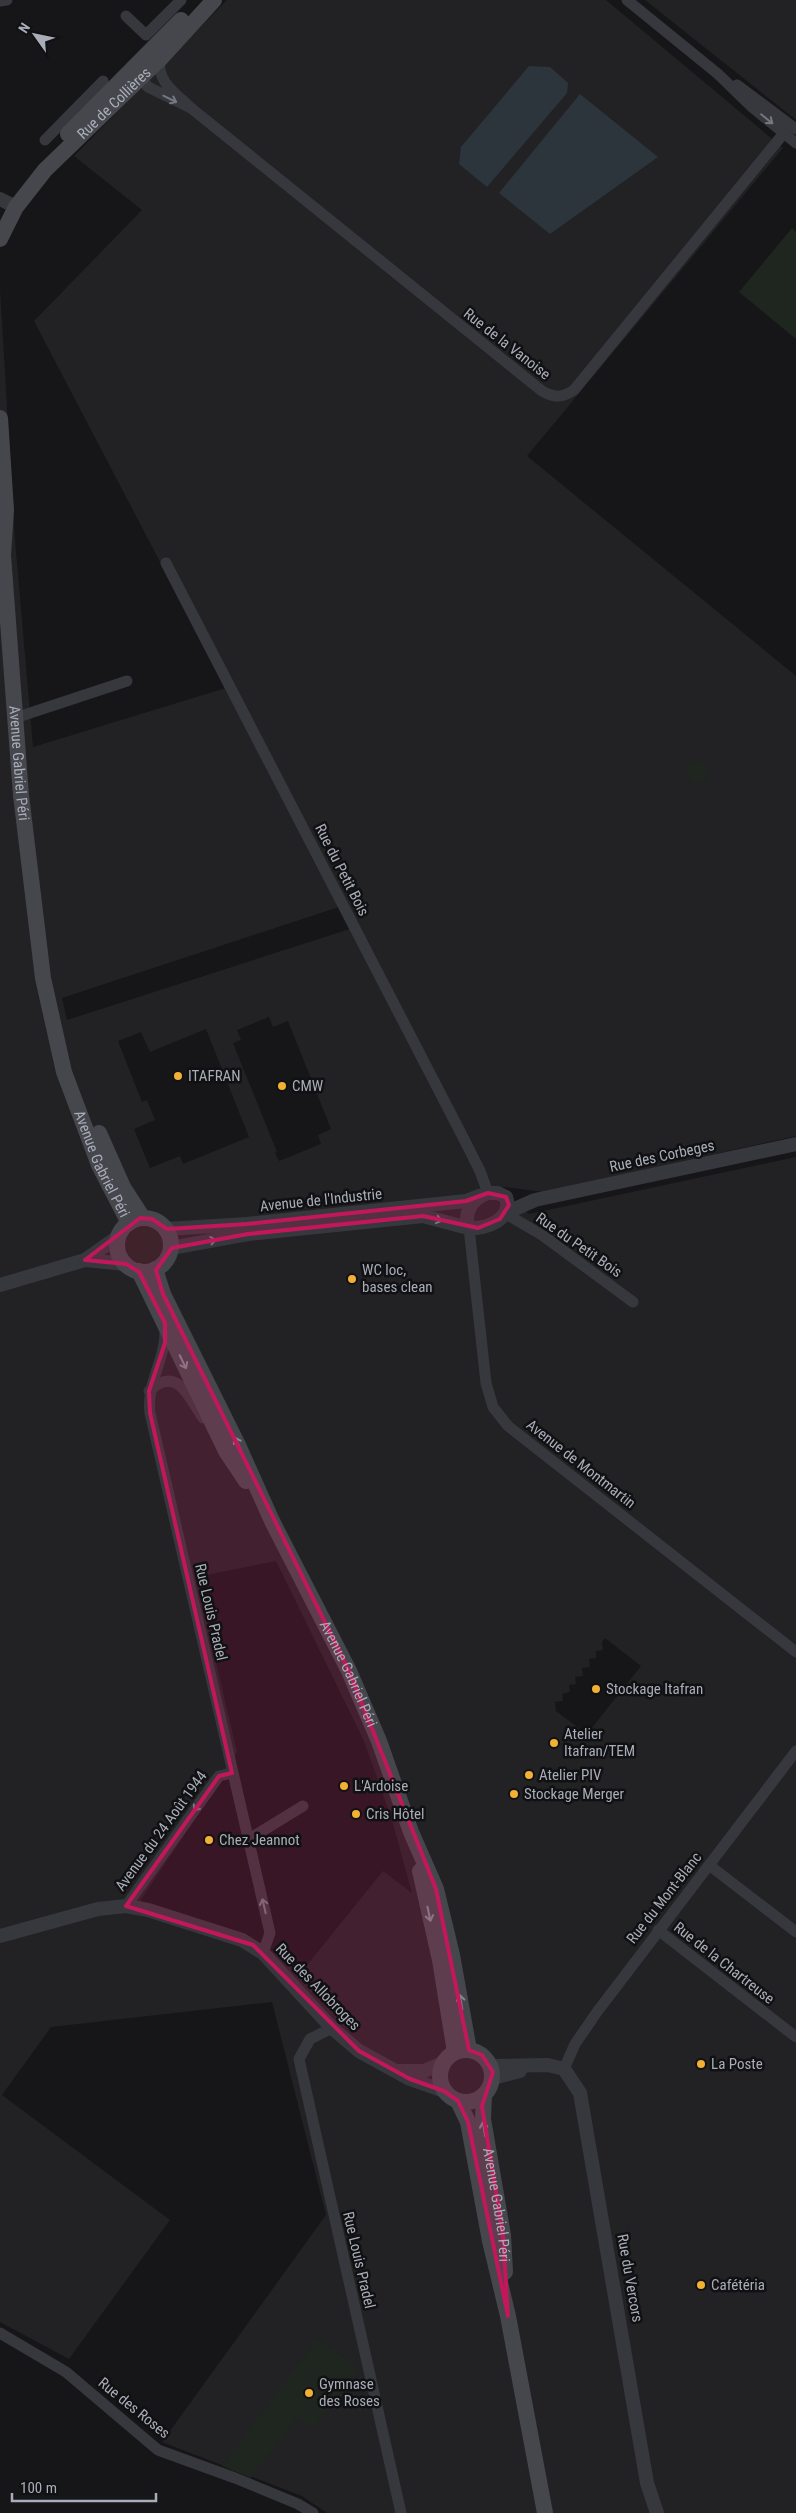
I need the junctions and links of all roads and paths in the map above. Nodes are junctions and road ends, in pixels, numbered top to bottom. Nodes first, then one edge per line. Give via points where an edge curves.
1 (7, 0) edge
2 (181, 0) edge
3 (200, 0) edge
4 (214, 0) edge
5 (627, 0) edge
6 (0, 1) edge
7 (178, 14) junction
8 (126, 16) dead end
9 (156, 55) junction
10 (718, 74) junction
11 (143, 77) junction
12 (103, 81) dead end
13 (191, 108) junction
14 (79, 114) junction
15 (796, 129) edge
16 (784, 133) junction
17 (45, 140) dead end
18 (796, 143) edge
19 (5, 211) edge
20 (0, 239) edge
21 (0, 418) edge
22 (0, 538) edge
23 (3, 555) junction
24 (166, 563) dead end
25 (128, 681) dead end
26 (15, 718) junction
27 (796, 1144) edge
28 (483, 1195) junction
29 (506, 1197) junction
30 (535, 1200) junction
31 (507, 1213) junction
32 (136, 1220) junction
33 (469, 1228) junction
34 (166, 1229) junction
35 (119, 1236) junction
36 (171, 1248) junction
37 (85, 1260) junction
38 (140, 1268) junction
39 (0, 1285) edge
40 (633, 1302) dead end
41 (165, 1323) junction
42 (149, 1391) junction
43 (226, 1451) junction
44 (272, 1520) junction
45 (796, 1652) edge
46 (796, 1751) edge
47 (232, 1772) junction
48 (303, 1806) dead end
49 (249, 1839) junction
50 (709, 1865) junction
51 (126, 1906) junction
52 (658, 1930) junction
53 (796, 1932) edge
54 (0, 1936) edge
55 (263, 1952) junction
56 (332, 2028) junction
57 (796, 2037) edge
58 (456, 2055) junction
59 (564, 2069) junction
60 (397, 2071) junction
61 (492, 2072) junction
62 (444, 2090) junction
63 (484, 2095) junction
64 (458, 2101) junction
65 (508, 2316) junction
66 (0, 2333) edge
67 (312, 2513) edge
68 (401, 2513) edge
69 (545, 2513) edge
70 (657, 2513) edge

1 - 6 street
2 - 7 street, Rue de Collières
3 - 7 main road, Rue de Collières
4 - 9 main road, Rue de Collières
5 - 10 street
7 - 8 street, Rue de Collières via 146,35
7 - 9 main road, Rue de Collières
9 - 11 main road, Rue de Collières
9 - 13 street, Rue de la Vanoise via 160,74 168,88
9 - 14 main road, Rue de Collières
10 - 15 street via 757,98
10 -> 16 street
11 -> 13 street, Rue de la Vanoise via 155,92
11 - 19 main road, Rue de Collières
12 - 14 street, Rue de Collières
13 - 16 street, Rue de la Vanoise via 542,391 564,397 574,390
14 - 17 street, Rue de Collières
14 - 19 main road, Rue de Collières via 17,187
16 - 18 street
19 - 20 main road
21 - 23 main road, Avenue Gabriel Péri via 6,510
22 - 23 main road
23 - 26 main road, Avenue Gabriel Péri
24 - 28 street, Rue du Petit Bois via 467,1145 480,1171
25 - 26 street
26 - 32 main road, Avenue Gabriel Péri via 35,923 52,1018
27 - 30 street, Rue des Corbeges
28 - 29 street, Rue des Corbeges via 498,1193
28 - 33 street via 469,1209 466,1219
28 - 34 street, Avenue de l'Industrie via 466,1201
29 - 30 street, Rue des Corbeges
29 - 31 street
30 - 31 street, Rue des Corbeges
31 - 33 street, Rue des Corbeges via 489,1225
31 - 40 street, Rue du Petit Bois
32 - 34 main road via 157,1221
32 - 35 main road
36 -> 33 street, Avenue de l'Industrie via 248,1234 423,1216
33 - 45 street, Avenue de Montmartin via 486,1383 493,1407 508,1426
34 - 36 main road
35 - 37 street
35 - 38 main road via 118,1251
36 - 38 main road via 166,1261
37 - 38 street
37 - 39 street
38 - 41 main road, Avenue Gabriel Péri
44 -> 38 main road, Avenue Gabriel Péri via 163,1294
41 - 42 street, Rue Louis Pradel via 165,1343
41 -> 43 main road, Avenue Gabriel Péri
42 - 43 street via 166,1380 179,1384
42 - 47 street, Rue Louis Pradel via 150,1413
43 - 44 main road, Avenue Gabriel Péri
44 - 58 main road, Avenue Gabriel Péri via 349,1672 436,1889 452,1955
46 - 50 street, Rue du Mont-Blanc
47 - 49 street, Rue Louis Pradel
47 -> 51 street, Avenue du 24 Août 1944 via 218,1776
48 - 49 street
55 -> 49 street, Rue Louis Pradel via 270,1933
50 - 52 street, Rue du Mont-Blanc
50 - 53 street
51 - 54 street, Avenue du 24 Août 1944 via 98,1909
51 - 55 street, Rue des Allobroges via 242,1940
52 - 57 street, Rue de la Chartreuse
52 - 59 street, Rue du Mont-Blanc via 575,2044
55 - 56 street, Rue des Allobroges
56 - 60 street, Rue des Allobroges via 359,2052
56 - 68 street, Rue Louis Pradel via 310,2039 299,2059
58 - 60 street, Rue des Allobroges via 424,2071
58 - 61 main road via 482,2055
58 - 62 main road via 440,2074
59 - 61 street via 548,2065
59 - 70 street, Rue du Vercors via 580,2093 647,2483
60 - 62 street, Rue des Allobroges via 410,2079
61 - 63 main road
62 - 64 main road
63 - 64 main road via 472,2102
65 -> 63 main road, Avenue Gabriel Péri via 503,2235 483,2119
64 - 65 main road, Avenue Gabriel Péri via 468,2122
65 - 69 main road, Avenue Gabriel Péri
66 - 67 street, Rue des Roses via 66,2372 158,2450 235,2478

